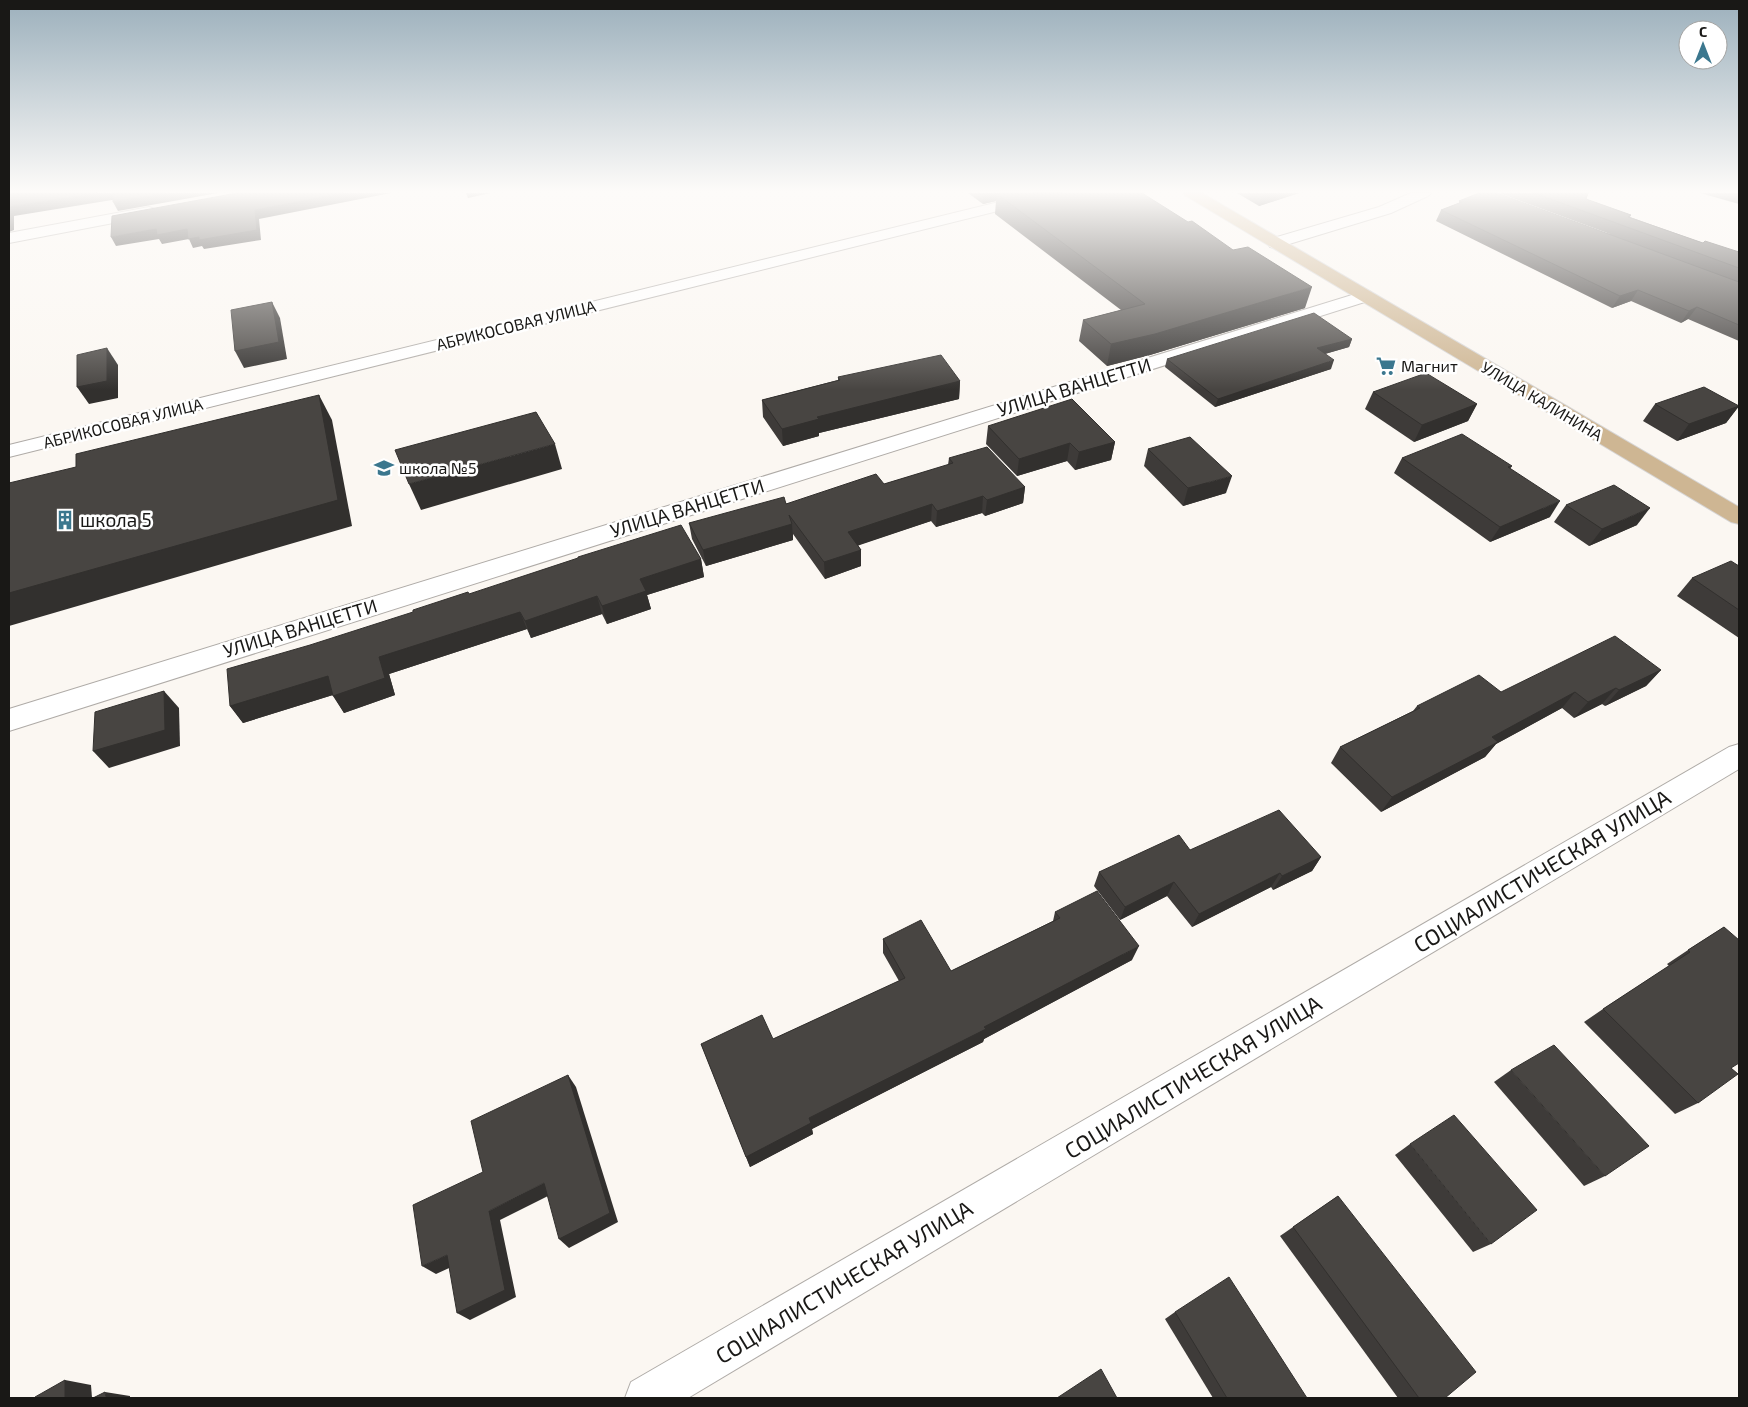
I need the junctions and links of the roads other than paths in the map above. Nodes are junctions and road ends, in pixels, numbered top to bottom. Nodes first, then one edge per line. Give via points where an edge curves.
1 (787, 259) edge
2 (1302, 259) edge
3 (1365, 296) junction
4 (9, 451) edge
5 (1739, 517) edge
6 (9, 720) edge
7 (1739, 755) edge
8 (647, 1398) edge

1 - 4 street, АБРИКОСОВАЯ УЛИЦА
2 - 3 main road, УЛИЦА КАЛИНИНА
3 - 5 main road, УЛИЦА КАЛИНИНА
3 - 6 street, УЛИЦА ВАНЦЕТТИ
7 - 8 street, СОЦИАЛИСТИЧЕСКАЯ УЛИЦА

